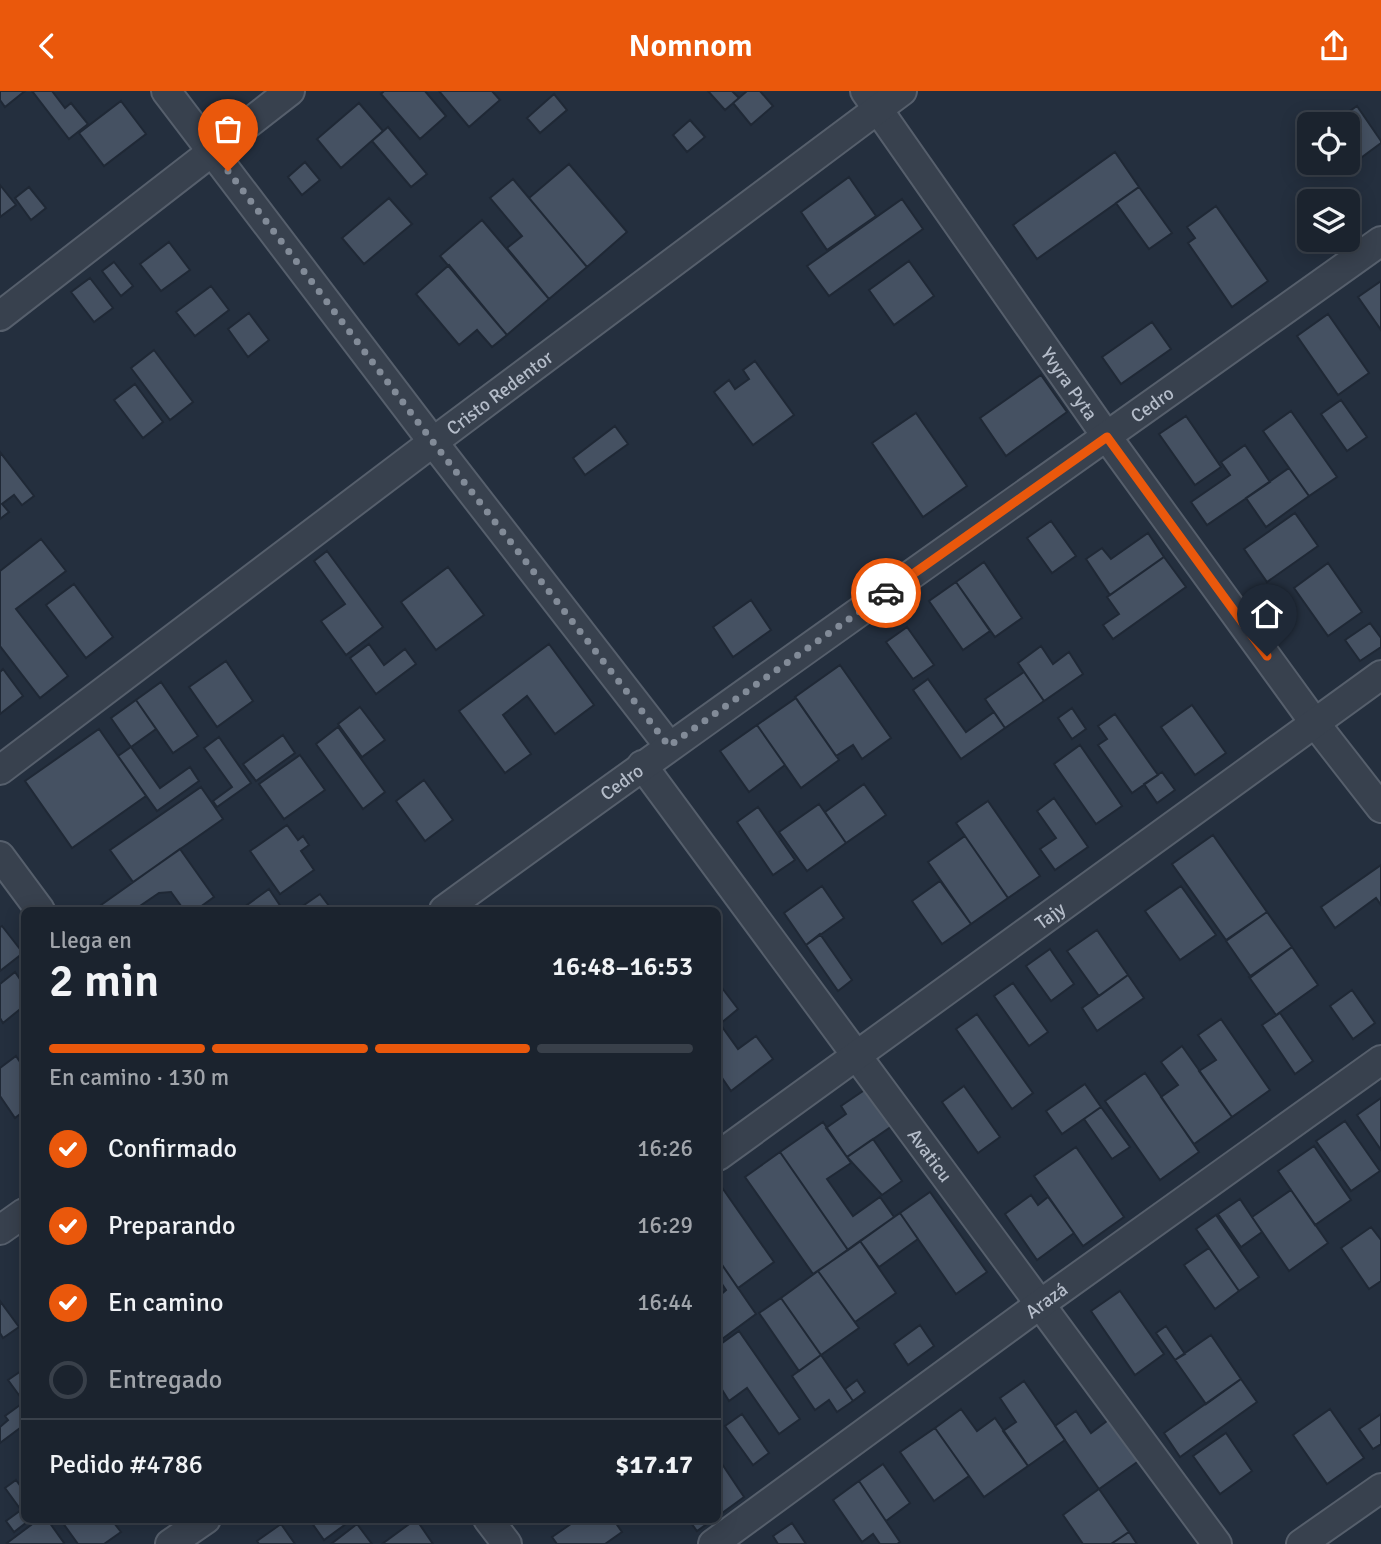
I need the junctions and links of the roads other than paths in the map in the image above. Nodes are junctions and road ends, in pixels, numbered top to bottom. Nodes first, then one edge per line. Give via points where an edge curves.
1 (166, 91) edge
2 (290, 91) edge
3 (902, 91) edge
4 (871, 100) edge
5 (213, 151) junction
6 (1381, 240) edge
7 (0, 316) edge
8 (1107, 437) junction
9 (433, 442) junction
10 (1381, 675) edge
11 (1314, 722) junction
12 (669, 746) junction
13 (642, 765) junction
14 (0, 770) edge
15 (1381, 809) edge
16 (0, 856) edge
17 (38, 907) edge
18 (448, 907) edge
19 (858, 1055) junction
20 (1381, 1060) edge
21 (721, 1154) edge
22 (21, 1215) edge
23 (0, 1230) edge
24 (1039, 1305) junction
25 (1381, 1488) edge
26 (200, 1523) edge
27 (491, 1523) edge
28 (170, 1544) edge
29 (506, 1544) edge
30 (713, 1544) edge
31 (1217, 1544) edge
32 (1301, 1544) edge

1 - 5 street
2 - 5 street
3 - 4 street, Cristo Redentor
4 - 8 street, Yvyra Pyta
4 - 9 street, Cristo Redentor
5 - 7 street
5 - 9 street
6 - 8 street, Cedro
8 - 11 street, Yvyra Pyta
8 - 12 street, Cedro
9 - 12 street
9 - 14 street, Cristo Redentor
10 - 11 street, Tajy
11 - 15 street, Yvyra Pyta
11 - 19 street, Tajy
12 - 13 street, Cedro
13 - 18 street, Cedro
13 - 19 street, Avaticu
16 - 17 street
19 - 21 street, Tajy
19 - 24 street, Avaticu
20 - 24 street, Arazá
22 - 23 street
24 - 30 street, Arazá
24 - 31 street, Avaticu
25 - 32 street
26 - 28 street
27 - 29 street

